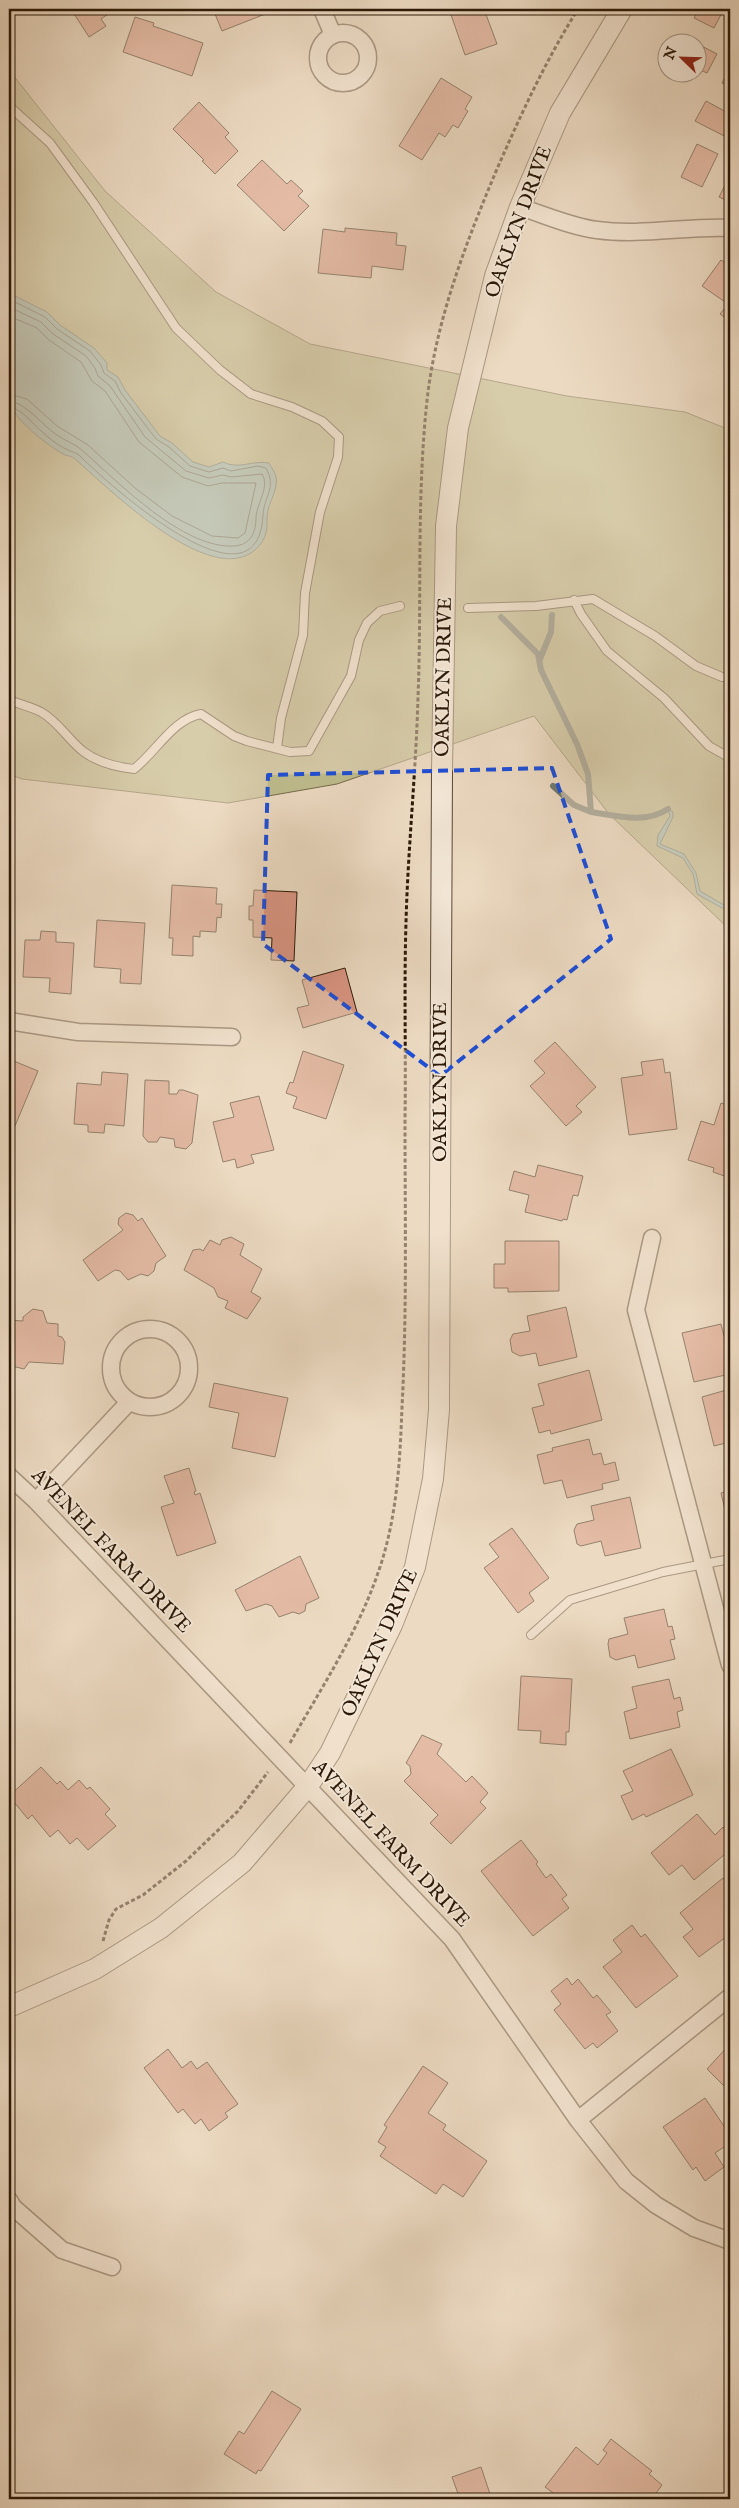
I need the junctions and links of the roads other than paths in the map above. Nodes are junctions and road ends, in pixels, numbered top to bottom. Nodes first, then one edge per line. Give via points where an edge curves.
1 (322, 9) edge
2 (622, 9) edge
3 (333, 35) dead end
4 (9, 106) edge
5 (520, 207) junction
6 (730, 228) edge
7 (574, 600) junction
8 (400, 606) dead end
9 (468, 608) dead end
10 (730, 677) edge
11 (9, 700) edge
12 (277, 748) junction
13 (730, 758) edge
14 (9, 1021) edge
15 (232, 1037) dead end
16 (652, 1238) dead end
17 (129, 1402) junction
18 (9, 1476) edge
19 (36, 1501) junction
20 (730, 1559) edge
21 (703, 1565) junction
22 (531, 1635) dead end
23 (730, 1666) edge
24 (308, 1786) junction
25 (730, 1998) edge
26 (9, 2007) edge
27 (578, 2120) junction
28 (9, 2200) edge
29 (730, 2241) edge
30 (112, 2267) dead end

1 - 3 street
2 - 5 street, OAKLYN DRIVE via 560,113
4 - 12 lane via 50,143 176,328 251,394 322,421 339,437 338,457 320,512 305,593 303,635 281,718
5 - 6 street via 596,230 642,232 699,226
5 - 24 street, OAKLYN DRIVE via 495,276 458,428 446,526 439,1410 433,1478 415,1567 392,1625 330,1753
7 - 9 lane via 536,606
7 - 10 lane via 593,599 655,636 696,666
7 - 13 lane via 580,614 607,650 664,698 709,746
8 - 12 lane via 380,611 367,623 359,640 351,676 309,751 290,752
11 - 12 lane via 42,712 58,724 82,751 117,767 134,769 190,716 201,714 234,736
14 - 15 street via 78,1032
16 - 21 street via 636,1310
17 - 17 street via 152,1408 175,1399 183,1390 189,1366 187,1354 181,1343 170,1334 158,1329 131,1333 113,1353 112,1380
17 - 19 street
18 - 19 street, AVENEL FARM DRIVE
19 - 24 street, AVENEL FARM DRIVE
20 - 21 lane
21 - 22 lane via 663,1572 570,1600
21 - 23 street
24 - 26 street, OAKLYN DRIVE via 242,1863 162,1928 95,1969
24 - 27 street, AVENEL FARM DRIVE via 452,1939
25 - 27 street
27 - 29 street, AVENEL FARM DRIVE via 626,2181 656,2205 694,2228
28 - 30 street via 62,2250

